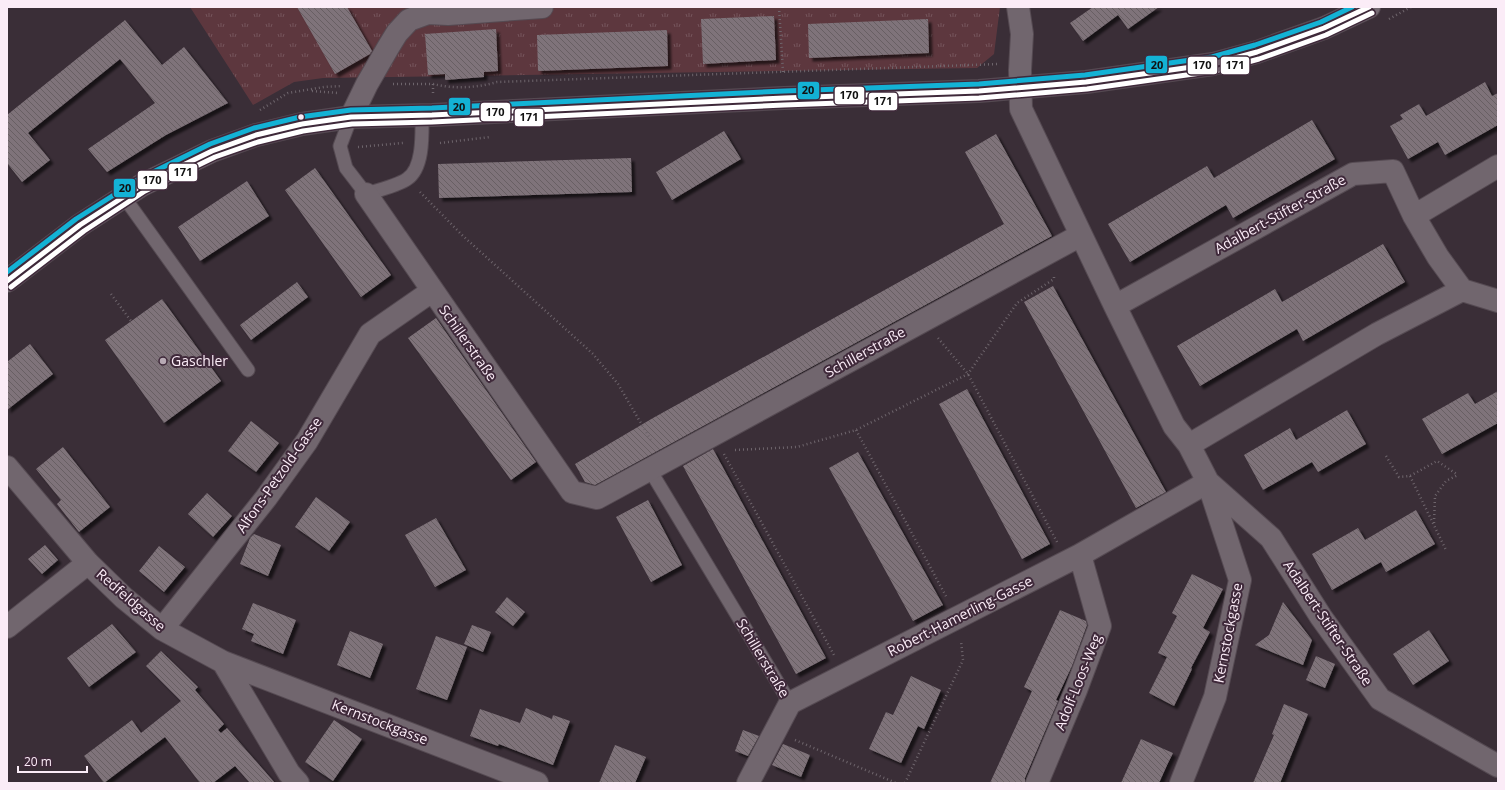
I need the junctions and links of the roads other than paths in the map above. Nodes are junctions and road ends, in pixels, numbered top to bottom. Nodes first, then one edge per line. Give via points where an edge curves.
1 (542, 7) edge
2 (1018, 7) edge
3 (1369, 7) edge
4 (1021, 88) junction
5 (422, 115) junction
6 (351, 117) junction
7 (1498, 166) edge
8 (366, 194) junction
9 (124, 197) junction
10 (1414, 216) junction
11 (1081, 235) junction
12 (7, 281) edge
13 (1462, 290) junction
14 (432, 291) junction
15 (1498, 301) edge
16 (1114, 306) junction
17 (248, 370) dead end
18 (1189, 445) junction
19 (656, 466) junction
20 (7, 467) edge
21 (1208, 482) junction
22 (1074, 558) junction
23 (88, 562) junction
24 (7, 626) edge
25 (162, 629) junction
26 (222, 662) junction
27 (790, 703) junction
28 (1498, 766) edge
29 (298, 783) edge
30 (537, 783) edge
31 (748, 783) edge
32 (1037, 783) edge
33 (1180, 783) edge

1 - 6 street via 448,14 428,13 409,20 389,46
2 - 4 street, Adalbert-Stifter-Straße via 1022,34
3 - 4 main road via 1324,28 1258,52 1213,64 1086,82
4 - 5 main road
4 - 11 street, Adalbert-Stifter-Straße via 1021,108
5 - 6 main road
5 - 8 lane via 422,145 415,170 407,179
6 - 8 lane, Schillerstraße via 340,146 346,168
6 - 9 main road via 302,124 256,135 212,151 142,185
7 - 10 street
8 - 14 street, Schillerstraße
9 - 12 main road via 80,225
9 - 17 lane
10 - 13 street, Adalbert-Stifter-Straße via 1438,257
10 - 16 street, Adalbert-Stifter-Straße via 1393,171 1353,174
11 - 16 street, Adalbert-Stifter-Straße
11 - 19 street, Schillerstraße via 718,442
13 - 15 street
13 - 18 street via 1377,334
14 - 19 street, Schillerstraße via 572,492 597,498
14 - 25 street, Alfons-Petzold-Gasse via 370,334 307,441 266,498
16 - 18 street, Adalbert-Stifter-Straße via 1174,426
18 - 21 street, Adalbert-Stifter-Straße
19 - 27 lane, Schillerstraße
20 - 23 street, Redfeldgasse
21 - 22 street, Robert-Hamerling-Gasse
21 - 28 street, Adalbert-Stifter-Straße via 1271,538 1321,616 1380,699
21 - 33 street, Kernstockgasse via 1240,580 1215,697
22 - 27 street, Robert-Hamerling-Gasse
22 - 32 street, Adolf-Loos-Weg via 1100,626
23 - 24 street
23 - 25 street, Redfeldgasse via 124,598
25 - 26 street, Redfeldgasse
26 - 29 street via 289,773
26 - 30 street, Kernstockgasse
27 - 31 street

